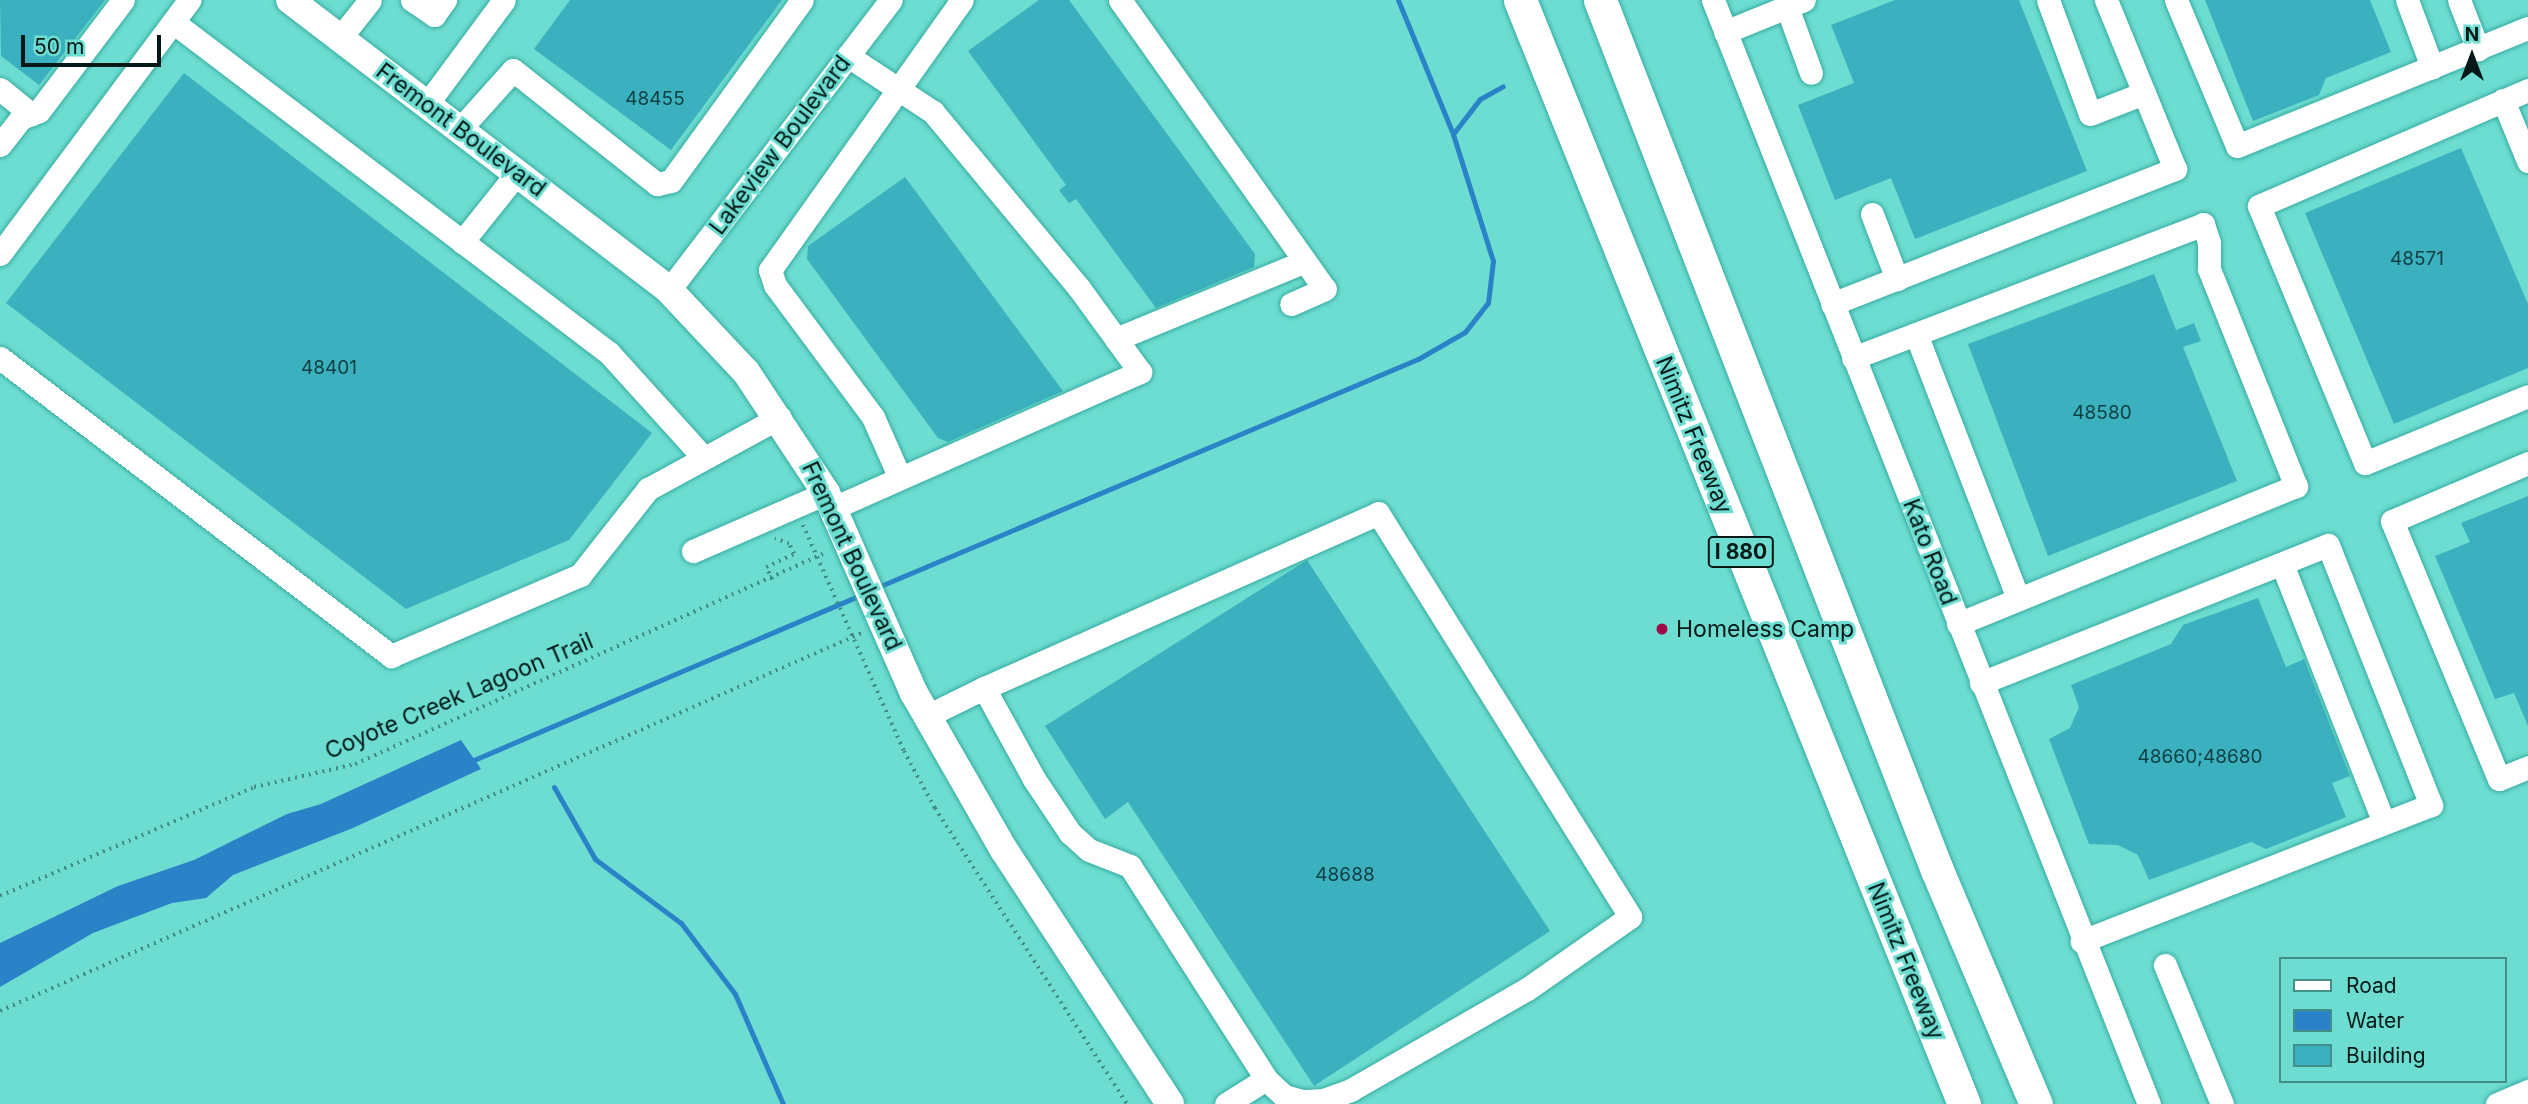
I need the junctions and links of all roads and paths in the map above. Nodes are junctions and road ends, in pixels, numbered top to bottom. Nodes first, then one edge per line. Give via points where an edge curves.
1 (123, 0) edge
2 (190, 0) edge
3 (290, 0) edge
4 (370, 0) edge
5 (412, 0) edge
6 (445, 0) edge
7 (503, 0) edge
8 (803, 0) edge
9 (891, 0) edge
10 (962, 0) edge
11 (1120, 0) edge
12 (1520, 0) edge
13 (1600, 0) edge
14 (1713, 0) edge
15 (2048, 0) edge
16 (2106, 0) edge
17 (2176, 0) edge
18 (2407, 0) edge
19 (2459, 0) edge
20 (1795, 3) edge
21 (173, 22) junction
22 (2528, 29) edge
23 (1725, 32) junction
24 (340, 38) junction
25 (2478, 49) junction
26 (848, 56) junction
27 (2432, 67) junction
28 (1811, 73) dead end
29 (0, 89) edge
30 (900, 90) junction
31 (2528, 90) edge
32 (2144, 93) junction
33 (2504, 100) junction
34 (427, 104) junction
35 (32, 114) junction
36 (460, 130) junction
37 (0, 145) edge
38 (2528, 161) edge
39 (517, 173) junction
40 (1872, 214) dead end
41 (463, 242) junction
42 (0, 254) edge
43 (1306, 261) junction
44 (1897, 279) junction
45 (669, 290) junction
46 (1292, 304) dead end
47 (1832, 304) junction
48 (1916, 334) junction
49 (1116, 339) junction
50 (0, 358) edge
51 (1853, 358) junction
52 (2528, 396) edge
53 (780, 416) junction
54 (703, 457) junction
55 (2528, 463) edge
56 (900, 478) junction
57 (838, 518) junction
58 (793, 520) dead end
59 (763, 542) dead end
60 (693, 551) dead end
61 (818, 556) junction
62 (2282, 564) junction
63 (772, 580) junction
64 (2018, 599) junction
65 (885, 623) junction
66 (1958, 624) junction
67 (853, 636) junction
68 (1981, 683) junction
69 (984, 688) junction
70 (927, 716) junction
71 (2528, 767) edge
72 (2384, 823) junction
73 (0, 896) edge
74 (2082, 941) junction
75 (2165, 965) dead end
76 (0, 1011) edge
77 (1266, 1079) junction
78 (2528, 1091) edge
79 (1127, 1104) edge
80 (1170, 1104) edge
81 (1226, 1104) edge
82 (1964, 1104) edge
83 (2036, 1104) edge
84 (2149, 1104) edge
85 (2222, 1104) edge
86 (2497, 1104) edge

1 - 35 street via 39,111
2 - 21 street
3 - 24 main road, Fremont Boulevard
4 - 24 street
5 - 6 street via 434,15
7 - 34 street
8 - 36 street via 671,181 657,184 513,70
9 - 26 street, Lakeview Boulevard
10 - 30 street
11 - 43 street
12 - 82 highway, Nimitz Freeway / I 880
13 - 83 highway, I 880 via 1937,870
14 - 23 street, Kato Road
15 - 32 street via 2090,114
16 - 32 street
17 - 27 street via 2237,146
18 - 27 street
19 - 25 street
20 - 23 street
20 - 28 street
21 - 41 street
21 - 42 street
22 - 25 street
23 - 47 street, Kato Road
24 - 34 main road, Fremont Boulevard
25 - 27 street
26 - 30 street
26 - 45 street, Lakeview Boulevard
29 - 35 street
30 - 49 street via 933,112
30 - 56 street via 770,270 775,285 873,417
31 - 33 street
32 - 44 street via 2175,169
33 - 38 street
33 - 52 street via 2259,206 2365,463
34 - 36 main road, Fremont Boulevard
35 - 37 street via 21,118
36 - 39 main road, Fremont Boulevard
39 - 41 street
39 - 45 main road, Fremont Boulevard
40 - 44 street
41 - 54 street via 609,353
43 - 46 street via 1325,289
43 - 49 street
44 - 47 street
45 - 53 main road, Fremont Boulevard via 712,332
47 - 51 street, Kato Road
48 - 51 street
48 - 64 street
48 - 64 street via 2203,225 2209,268 2296,486
49 - 56 street via 1140,372
50 - 54 street via 391,656 580,575 648,489
51 - 66 street, Kato Road
53 - 54 street
53 - 57 main road, Fremont Boulevard
55 - 71 street via 2392,521 2498,779
56 - 57 street
57 - 60 street
57 - 61 path, Coyote Creek Lagoon Trail
57 - 65 main road, Fremont Boulevard
58 - 61 path via 801,522
59 - 63 path via 780,539 794,554 766,567
61 - 63 path, Coyote Creek Lagoon Trail
61 - 67 path
62 - 68 street
62 - 72 street
62 - 72 street via 2328,545 2431,805
63 - 73 path, Coyote Creek Lagoon Trail via 355,764 254,788
64 - 66 street
65 - 67 path
65 - 70 main road, Fremont Boulevard
66 - 68 street, Kato Road
67 - 76 path
67 - 79 path via 935,808
68 - 74 street, Kato Road
69 - 70 street
69 - 77 street via 1070,833 1089,850 1130,866
69 - 77 street via 1378,513 1630,917 1527,989 1351,1090 1324,1100 1302,1101 1283,1096
70 - 80 main road, Fremont Boulevard via 1004,850
72 - 74 street
74 - 84 street, Kato Road
75 - 85 street
77 - 81 street
78 - 86 street

